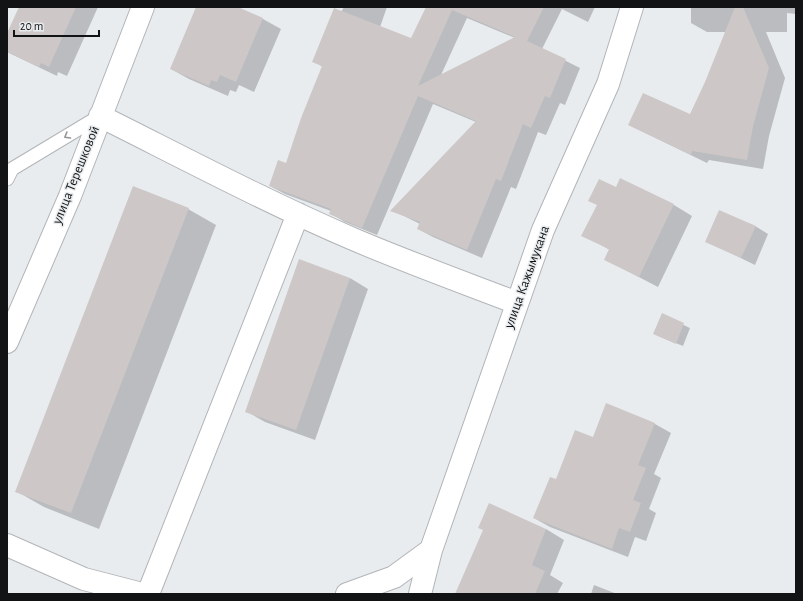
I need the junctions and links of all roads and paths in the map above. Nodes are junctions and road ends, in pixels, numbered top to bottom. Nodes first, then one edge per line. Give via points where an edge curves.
1 (143, 7) edge
2 (632, 7) edge
3 (100, 116) junction
4 (7, 179) edge
5 (298, 214) junction
6 (517, 303) junction
7 (7, 342) edge
8 (7, 545) edge
9 (430, 550) junction
10 (142, 594) edge
11 (148, 594) edge
12 (347, 594) edge
13 (420, 594) edge

1 - 3 street, улица Терешковой
2 - 6 street, улица Кажымукана via 608,84 543,230
3 -> 4 lane via 12,169
3 - 5 street
3 - 7 street, улица Терешковой via 70,196
5 - 6 street via 354,239
5 - 11 street
6 - 9 street, улица Кажымукана
8 - 10 street via 84,579
9 - 12 street via 394,577
9 - 13 street, улица Кажымукана

